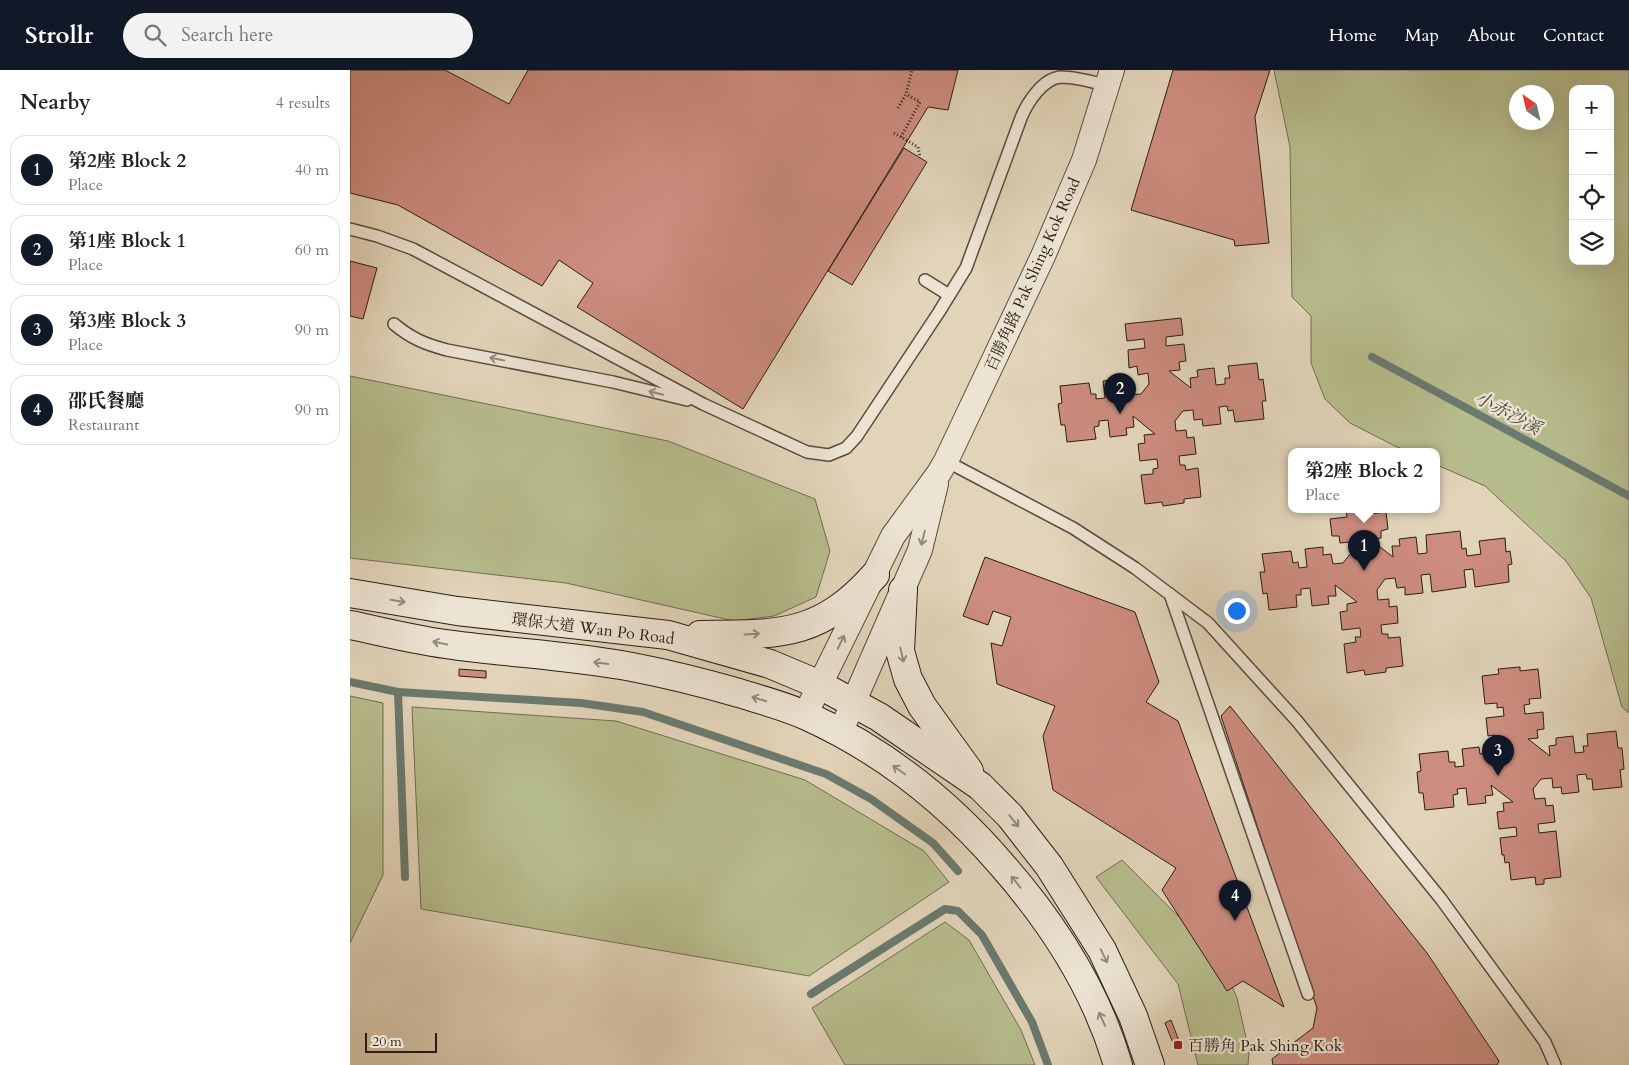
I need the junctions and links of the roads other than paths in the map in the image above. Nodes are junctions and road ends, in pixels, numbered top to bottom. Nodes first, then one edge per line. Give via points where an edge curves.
1 (1109, 83) edge
2 (350, 229) edge
3 (925, 280) dead end
4 (949, 295) junction
5 (394, 324) dead end
6 (703, 404) junction
7 (942, 467) junction
8 (875, 576) junction
9 (903, 590) junction
10 (350, 593) edge
11 (1170, 594) junction
12 (350, 625) edge
13 (668, 635) junction
14 (820, 686) junction
15 (853, 703) junction
16 (805, 715) junction
17 (840, 733) junction
18 (980, 786) junction
19 (1308, 994) dead end
20 (1118, 1065) edge
21 (1150, 1065) edge
22 (1555, 1065) edge

1 - 4 lane via 1061,77 1032,97 966,268
1 - 7 street, 百勝角路 Pak Shing Kok Road via 1084,160 1043,256
2 - 6 lane via 413,249
3 - 4 lane
4 - 6 lane via 846,448 829,455 807,452
6 -> 5 lane via 613,382 447,350 421,342
7 - 8 street, 百勝角路 Pak Shing Kok Road via 893,536
7 -> 9 street, 百勝角路 Pak Shing Kok Road via 920,550
7 - 11 lane via 1073,528
13 -> 8 main road via 795,629 832,614
14 -> 8 street, 百勝角路 Pak Shing Kok Road
9 - 15 street, 百勝角路 Pak Shing Kok Road
9 -> 18 main road via 900,651 908,679 922,706
10 -> 13 main road, 環保大道 Wan Po Road via 457,611
11 - 19 lane
11 - 22 lane via 1208,623 1297,721 1441,898 1545,1042
16 -> 12 main road, 環保大道 Wan Po Road via 712,686 632,667 450,645
13 - 14 main road, 環保大道 Wan Po Road via 770,664
14 - 15 main road, 環保大道 Wan Po Road
14 - 16 street, 百勝角路 Pak Shing Kok Road
15 - 17 street, 百勝角路 Pak Shing Kok Road
15 - 18 main road, 環保大道 Wan Po Road via 879,717
16 - 17 main road, 環保大道 Wan Po Road
20 -> 17 main road, 環保大道 Wan Po Road via 1106,1028 1079,973 1038,909 1015,880 987,848 928,792
18 -> 21 main road, 環保大道 Wan Po Road via 1010,816 1048,866 1102,950 1133,1016

